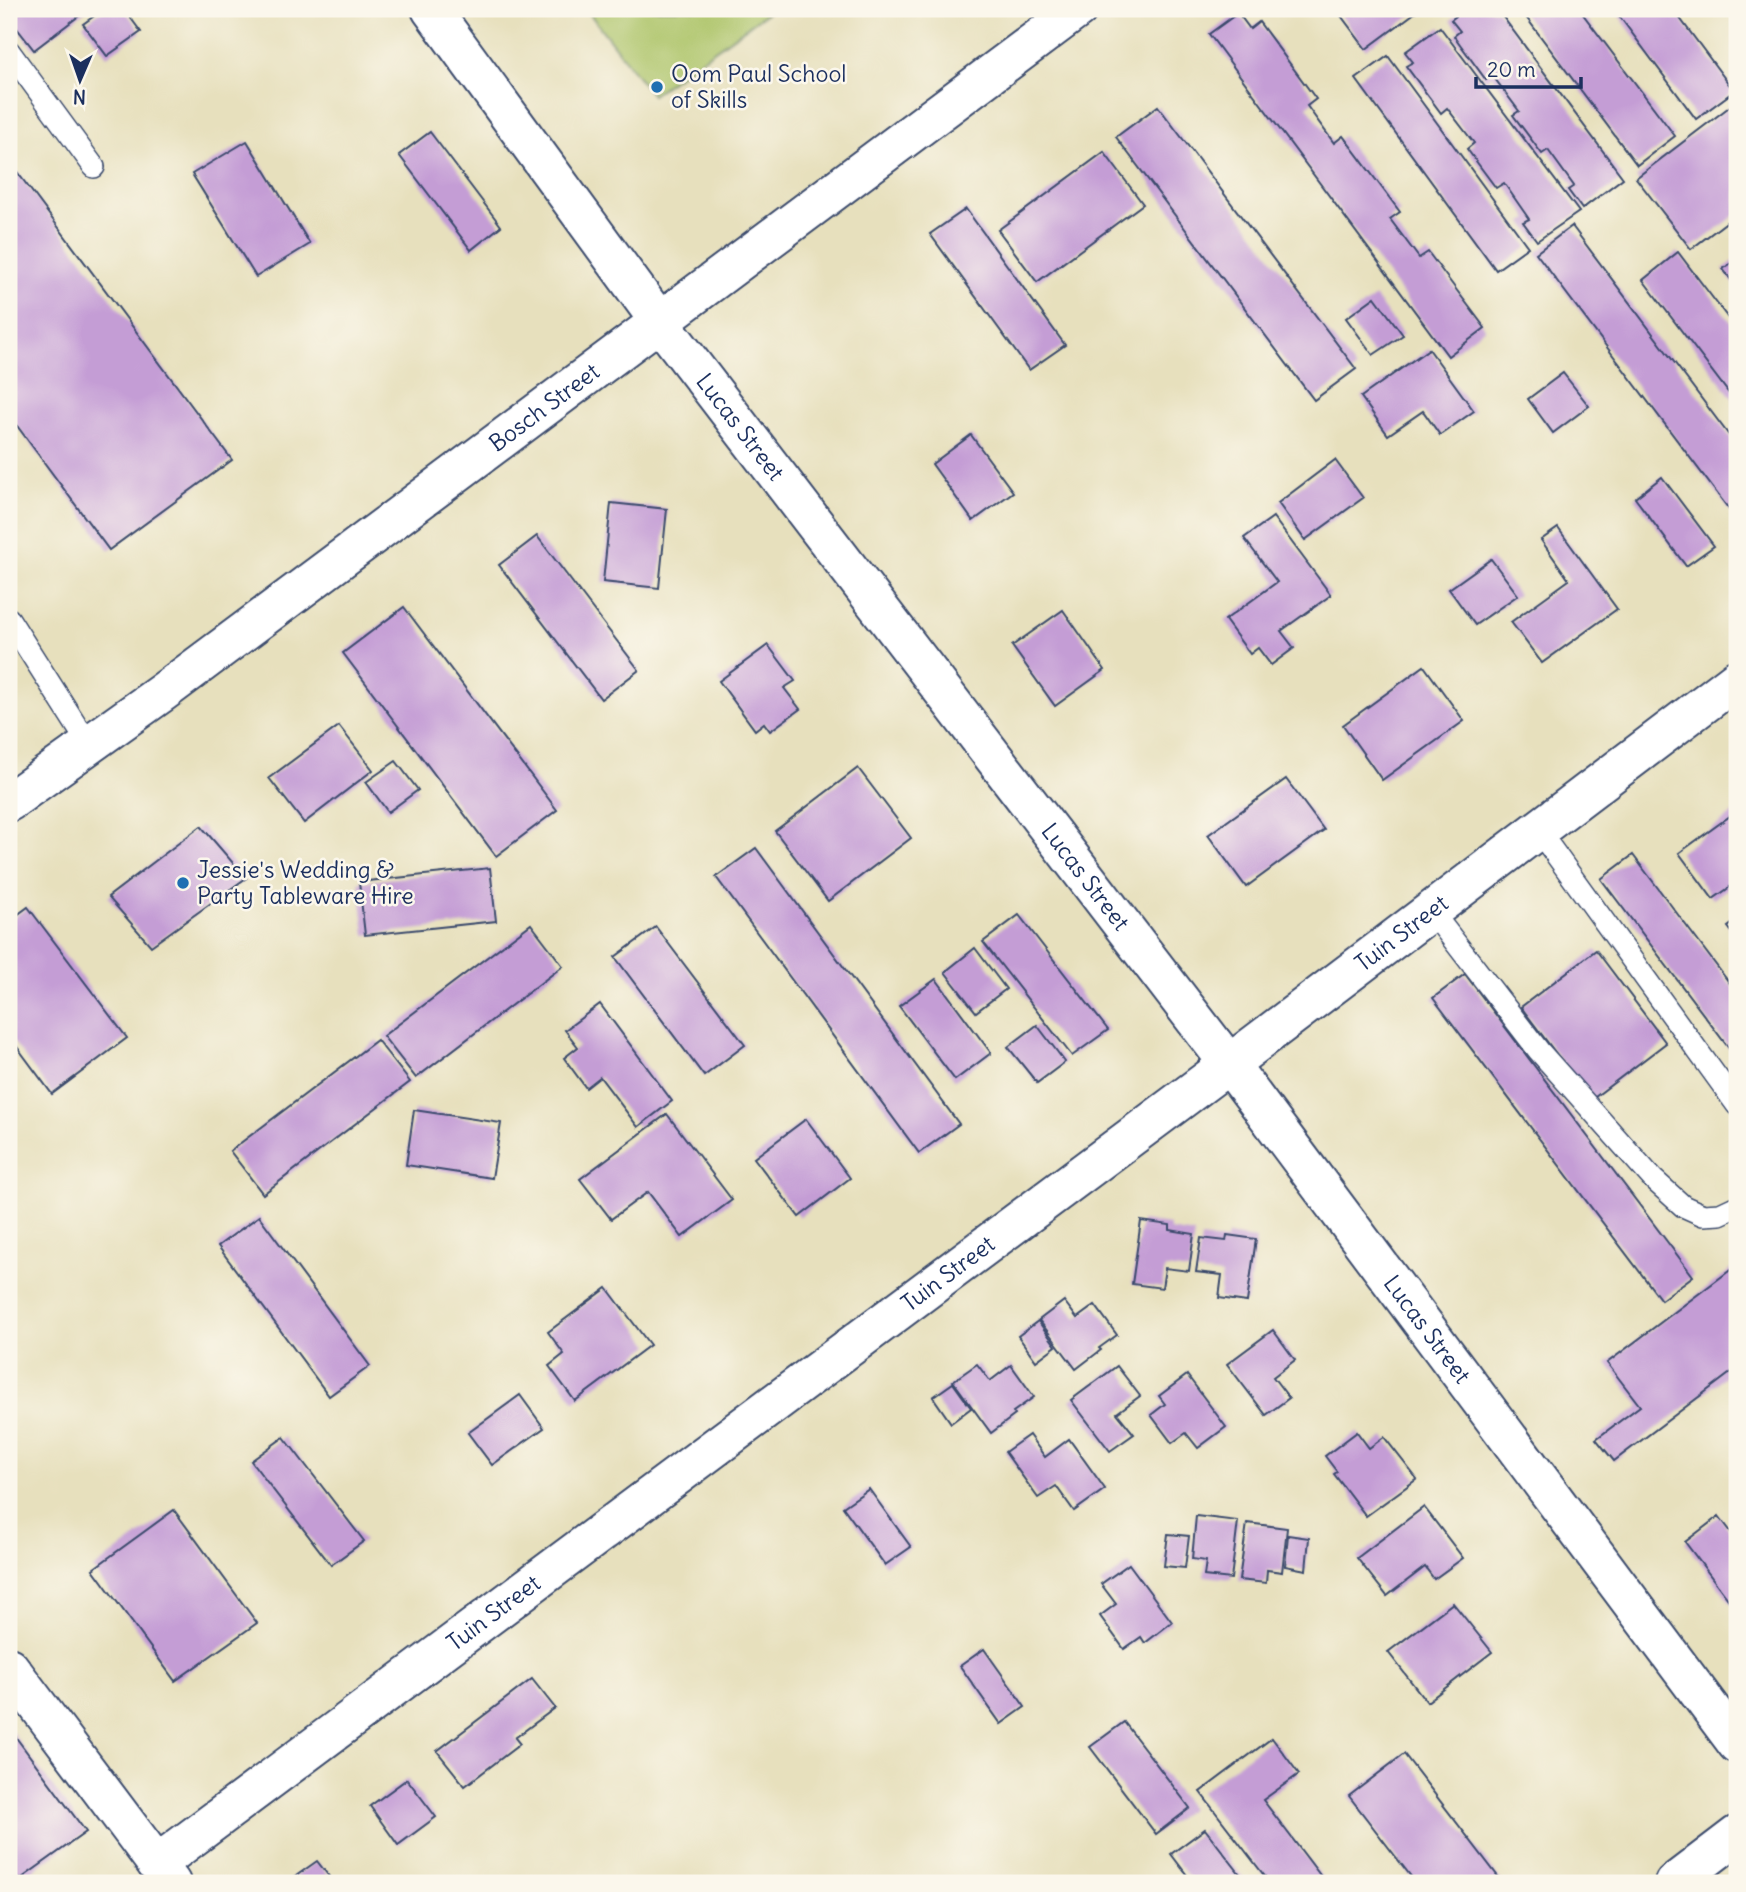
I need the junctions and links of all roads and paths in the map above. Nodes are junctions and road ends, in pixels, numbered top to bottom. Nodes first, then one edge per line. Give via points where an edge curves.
1 (431, 9) edge
2 (1078, 9) edge
3 (9, 51) edge
4 (94, 167) dead end
5 (659, 321) junction
6 (9, 620) edge
7 (1737, 680) edge
8 (89, 745) junction
9 (9, 802) edge
10 (1538, 830) junction
11 (1431, 911) junction
12 (1229, 1064) junction
13 (1737, 1105) edge
14 (1737, 1206) edge
15 (9, 1667) edge
16 (1737, 1744) edge
17 (1737, 1835) edge
18 (164, 1874) edge
19 (1674, 1883) edge

1 - 5 street, Lucas Street
2 - 5 street, Bosch Street
3 - 4 lane
5 - 8 street, Bosch Street
5 - 12 street, Lucas Street
6 - 8 lane
7 - 10 street, Tuin Street
8 - 9 street, Bosch Street
10 - 11 street, Tuin Street
10 - 13 lane
11 - 12 street, Tuin Street
11 - 14 lane via 1539,1051 1653,1179 1683,1206 1703,1215
12 - 16 street, Lucas Street
12 - 18 street, Tuin Street
15 - 18 street
17 - 19 street

